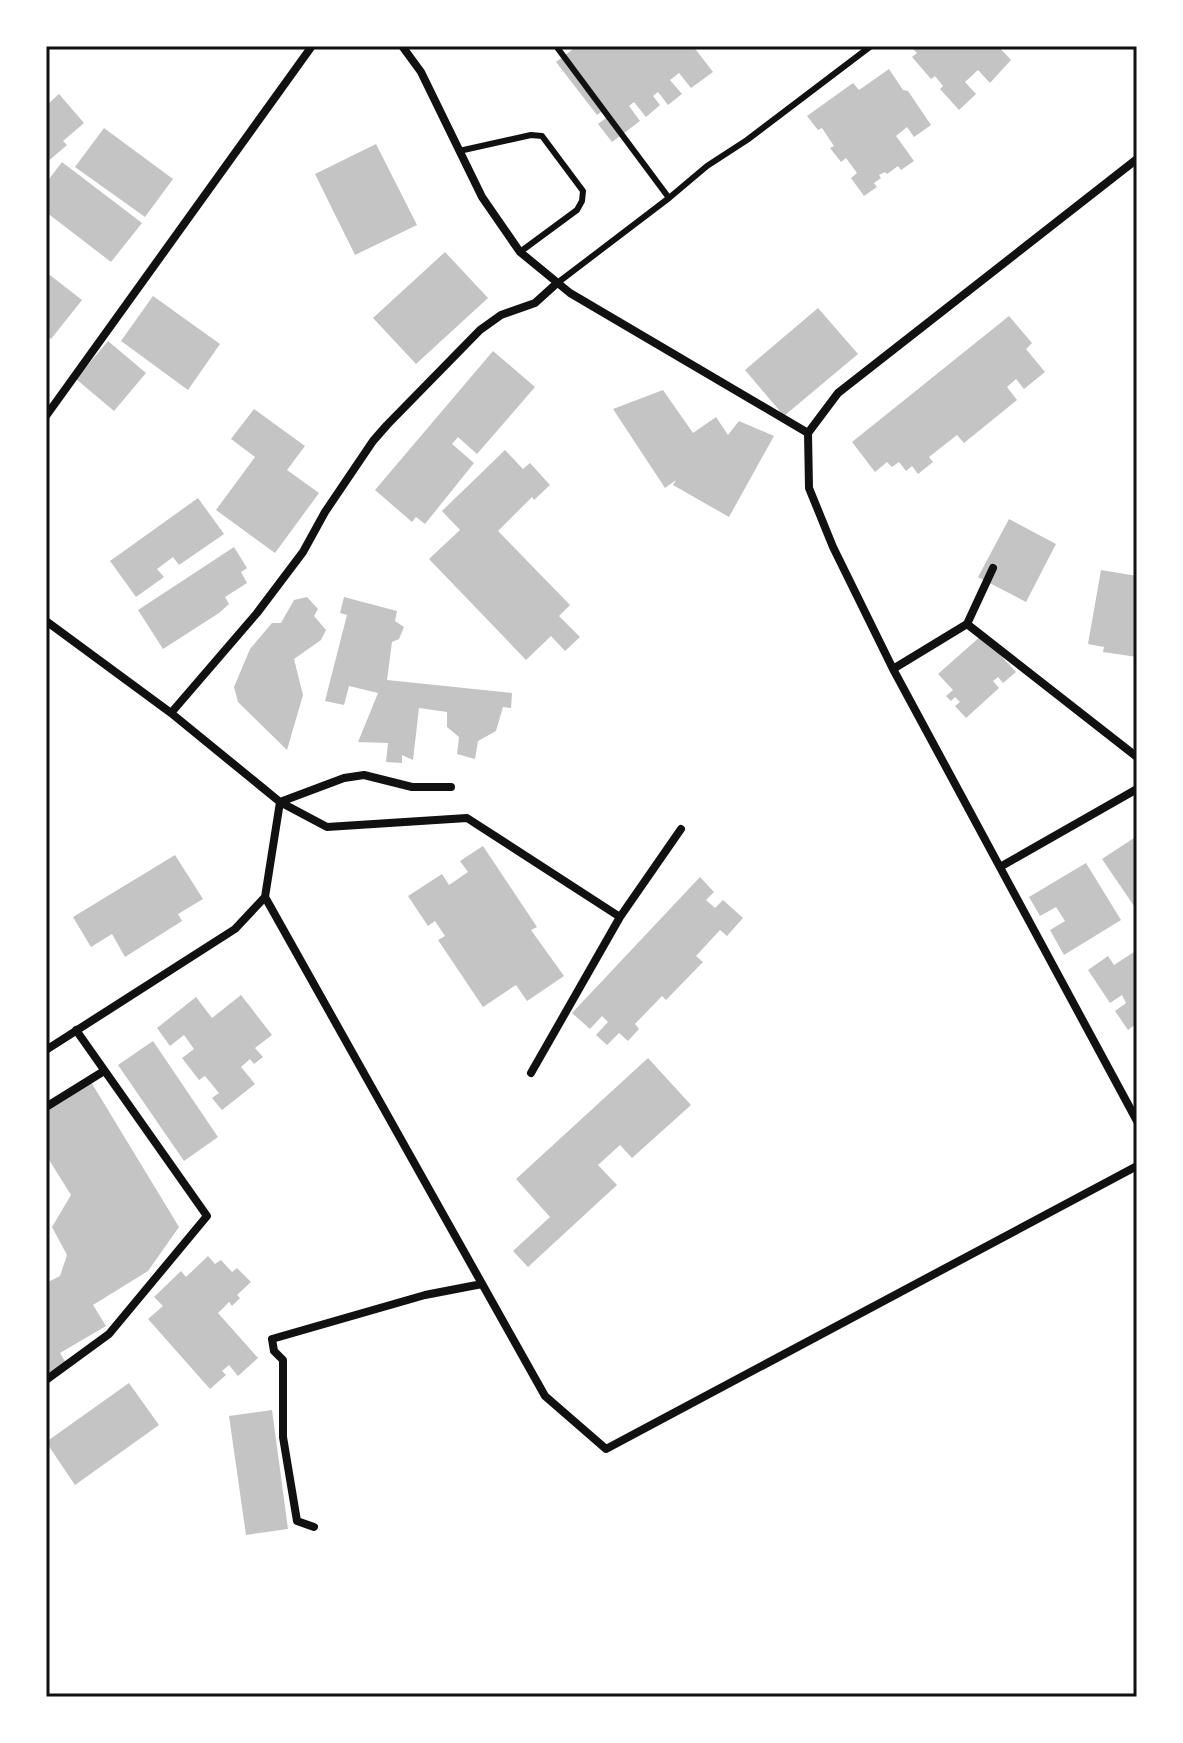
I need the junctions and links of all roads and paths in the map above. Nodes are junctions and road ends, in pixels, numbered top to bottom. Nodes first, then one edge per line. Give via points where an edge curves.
1 (312, 46) edge
2 (402, 46) edge
3 (556, 46) edge
4 (871, 46) edge
5 (459, 151) junction
6 (1137, 159) edge
7 (669, 198) junction
8 (520, 252) junction
9 (556, 284) junction
10 (46, 416) edge
11 (808, 433) junction
12 (993, 568) dead end
13 (46, 621) edge
14 (967, 624) junction
15 (893, 669) junction
16 (171, 713) junction
17 (1137, 757) edge
18 (451, 787) dead end
19 (1137, 789) edge
20 (280, 802) junction
21 (681, 829) dead end
22 (1000, 867) junction
23 (265, 897) junction
24 (620, 917) junction
25 (76, 1030) junction
26 (46, 1050) edge
27 (104, 1071) junction
28 (531, 1073) dead end
29 (46, 1107) edge
30 (1137, 1121) edge
31 (1137, 1166) edge
32 (482, 1284) junction
33 (46, 1380) edge
34 (314, 1527) dead end

1 - 10 street
2 - 5 street via 421,72
3 - 7 lane
4 - 7 lane
5 - 8 street via 482,197
5 - 8 lane via 542,136 583,191 577,210
6 - 11 street via 838,393
7 - 9 lane
8 - 9 street
9 - 11 street
9 - 16 street via 535,303 501,315 480,330 387,425 303,552
11 - 15 street via 809,488
12 - 14 street
13 - 16 street
14 - 15 street
14 - 17 street
15 - 22 street
16 - 20 street
18 - 20 street via 412,787 364,775
19 - 22 street
20 - 23 street
20 - 24 street via 327,827 467,818
21 - 24 street
22 - 30 street
23 - 25 street via 235,929
23 - 32 street
24 - 28 street
25 - 26 street
25 - 27 street
27 - 29 street
27 - 33 street via 207,1216 109,1334
31 - 32 street via 606,1449 545,1396
32 - 34 street via 272,1339 283,1360 283,1437 297,1521

